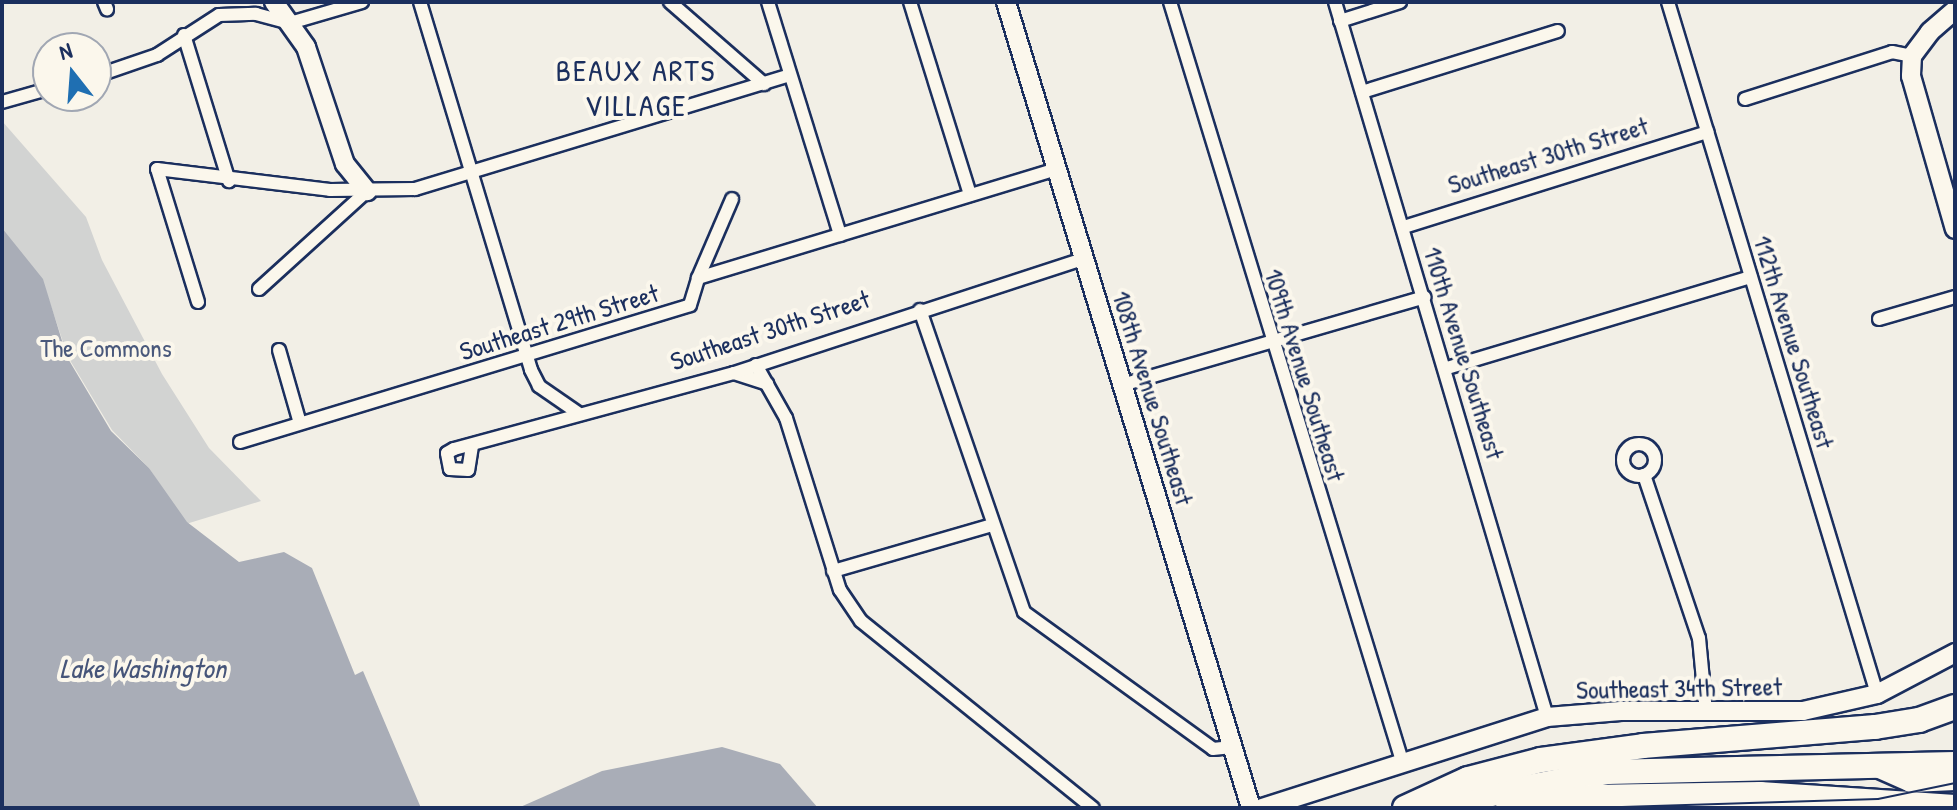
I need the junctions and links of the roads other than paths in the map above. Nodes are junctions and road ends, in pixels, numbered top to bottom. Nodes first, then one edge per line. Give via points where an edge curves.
1 (274, 2) edge
2 (362, 2) edge
3 (420, 2) edge
4 (670, 2) edge
5 (768, 2) edge
6 (910, 2) edge
7 (1006, 2) edge
8 (1170, 2) edge
9 (1335, 2) edge
10 (1400, 2) edge
11 (1668, 2) edge
12 (1955, 10) edge
13 (1340, 21) junction
14 (290, 23) junction
15 (1558, 31) dead end
16 (184, 35) junction
17 (1912, 56) junction
18 (112, 70) edge
19 (788, 76) junction
20 (764, 84) junction
21 (1362, 92) junction
22 (32, 94) edge
23 (1745, 99) dead end
24 (2, 102) edge
25 (1707, 132) junction
26 (1056, 169) junction
27 (471, 175) junction
28 (229, 181) junction
29 (367, 191) junction
30 (970, 195) junction
31 (732, 199) dead end
32 (1404, 227) junction
33 (1955, 229) edge
34 (840, 235) junction
35 (1083, 259) junction
36 (1751, 277) junction
37 (698, 278) junction
38 (259, 289) dead end
39 (1424, 297) junction
40 (1955, 297) edge
41 (198, 302) dead end
42 (920, 310) junction
43 (1879, 319) dead end
44 (1272, 343) junction
45 (279, 350) dead end
46 (525, 356) junction
47 (756, 365) junction
48 (1447, 368) junction
49 (734, 373) junction
50 (767, 384) junction
51 (1122, 385) junction
52 (578, 413) junction
53 (300, 423) junction
54 (240, 442) dead end
55 (472, 446) dead end
56 (1644, 475) dead end
57 (992, 525) junction
58 (833, 571) junction
59 (1955, 653) edge
60 (1877, 694) junction
61 (1955, 707) edge
62 (1706, 712) junction
63 (1547, 717) junction
64 (1232, 747) junction
65 (1955, 751) edge
66 (1402, 761) junction
67 (1922, 762) junction
68 (1874, 764) junction
69 (1955, 764) edge
70 (1955, 778) edge
71 (1955, 807) edge
72 (1093, 808) edge
73 (1251, 808) edge
74 (1262, 808) edge
75 (1405, 808) edge
76 (1431, 808) edge
77 (1508, 808) edge

1 - 14 street
2 - 14 street
3 - 27 street
4 - 20 street
5 - 19 street
6 - 30 street
7 - 26 street, 108th Avenue Southeast
8 - 44 street, 109th Avenue Southeast
9 - 13 street, 110th Avenue Southeast
10 - 13 street
11 - 25 street, 112th Avenue Southeast
12 - 17 street
13 - 21 street, 110th Avenue Southeast
14 - 16 street via 256,14 219,15
14 - 29 street via 306,47 345,164
15 - 21 street
16 - 18 street via 157,55
16 - 28 street
17 - 23 street via 1892,52
17 - 33 street via 1916,107
19 - 20 street
19 - 34 street
20 - 27 street
21 - 32 street, 110th Avenue Southeast
22 - 24 street
25 - 32 street, Southeast 30th Street
25 - 36 street, 112th Avenue Southeast
26 - 30 street
26 - 35 street, 108th Avenue Southeast
27 - 29 street via 415,189
27 - 46 street
28 - 29 street
28 - 41 street via 157,169
29 - 38 street
30 - 34 street
31 - 37 street
32 - 39 street, 110th Avenue Southeast
34 - 37 street
35 - 42 street, Southeast 30th Street
35 - 51 street, 108th Avenue Southeast
36 - 48 street
36 - 60 street, 112th Avenue Southeast
37 - 46 street, Southeast 29th Street via 690,305
39 - 44 street
39 - 48 street, 110th Avenue Southeast
40 - 43 street
42 - 47 street, Southeast 30th Street
42 - 57 street
44 - 51 street
44 - 66 street, 109th Avenue Southeast
45 - 53 street
46 - 52 street via 539,386
46 - 53 street, Southeast 29th Street
47 - 49 street, Southeast 30th Street
47 - 50 street
48 - 63 street, 110th Avenue Southeast
49 - 50 street
49 - 52 street, Southeast 30th Street
50 - 58 street via 796,448
51 - 64 street, 108th Avenue Southeast
52 - 55 street, Southeast 30th Street
53 - 54 street, Southeast 29th Street
56 - 62 street via 1699,638
57 - 58 street
57 - 64 street via 1024,612 1213,749
58 - 72 street via 847,601 875,635
59 - 60 street, Southeast 34th Street
60 - 62 street, Southeast 34th Street via 1803,711
61 - 75 highway via 1875,727 1541,760 1468,779
62 - 63 street, Southeast 34th Street
63 - 66 street, Southeast 34th Street
64 - 73 street, 108th Avenue Southeast
65 - 67 highway
66 - 74 street, Southeast 34th Street
67 - 68 highway
67 - 69 highway
68 - 70 highway via 1911,780
68 - 76 highway via 1607,772
71 - 77 highway via 1760,794 1593,797

